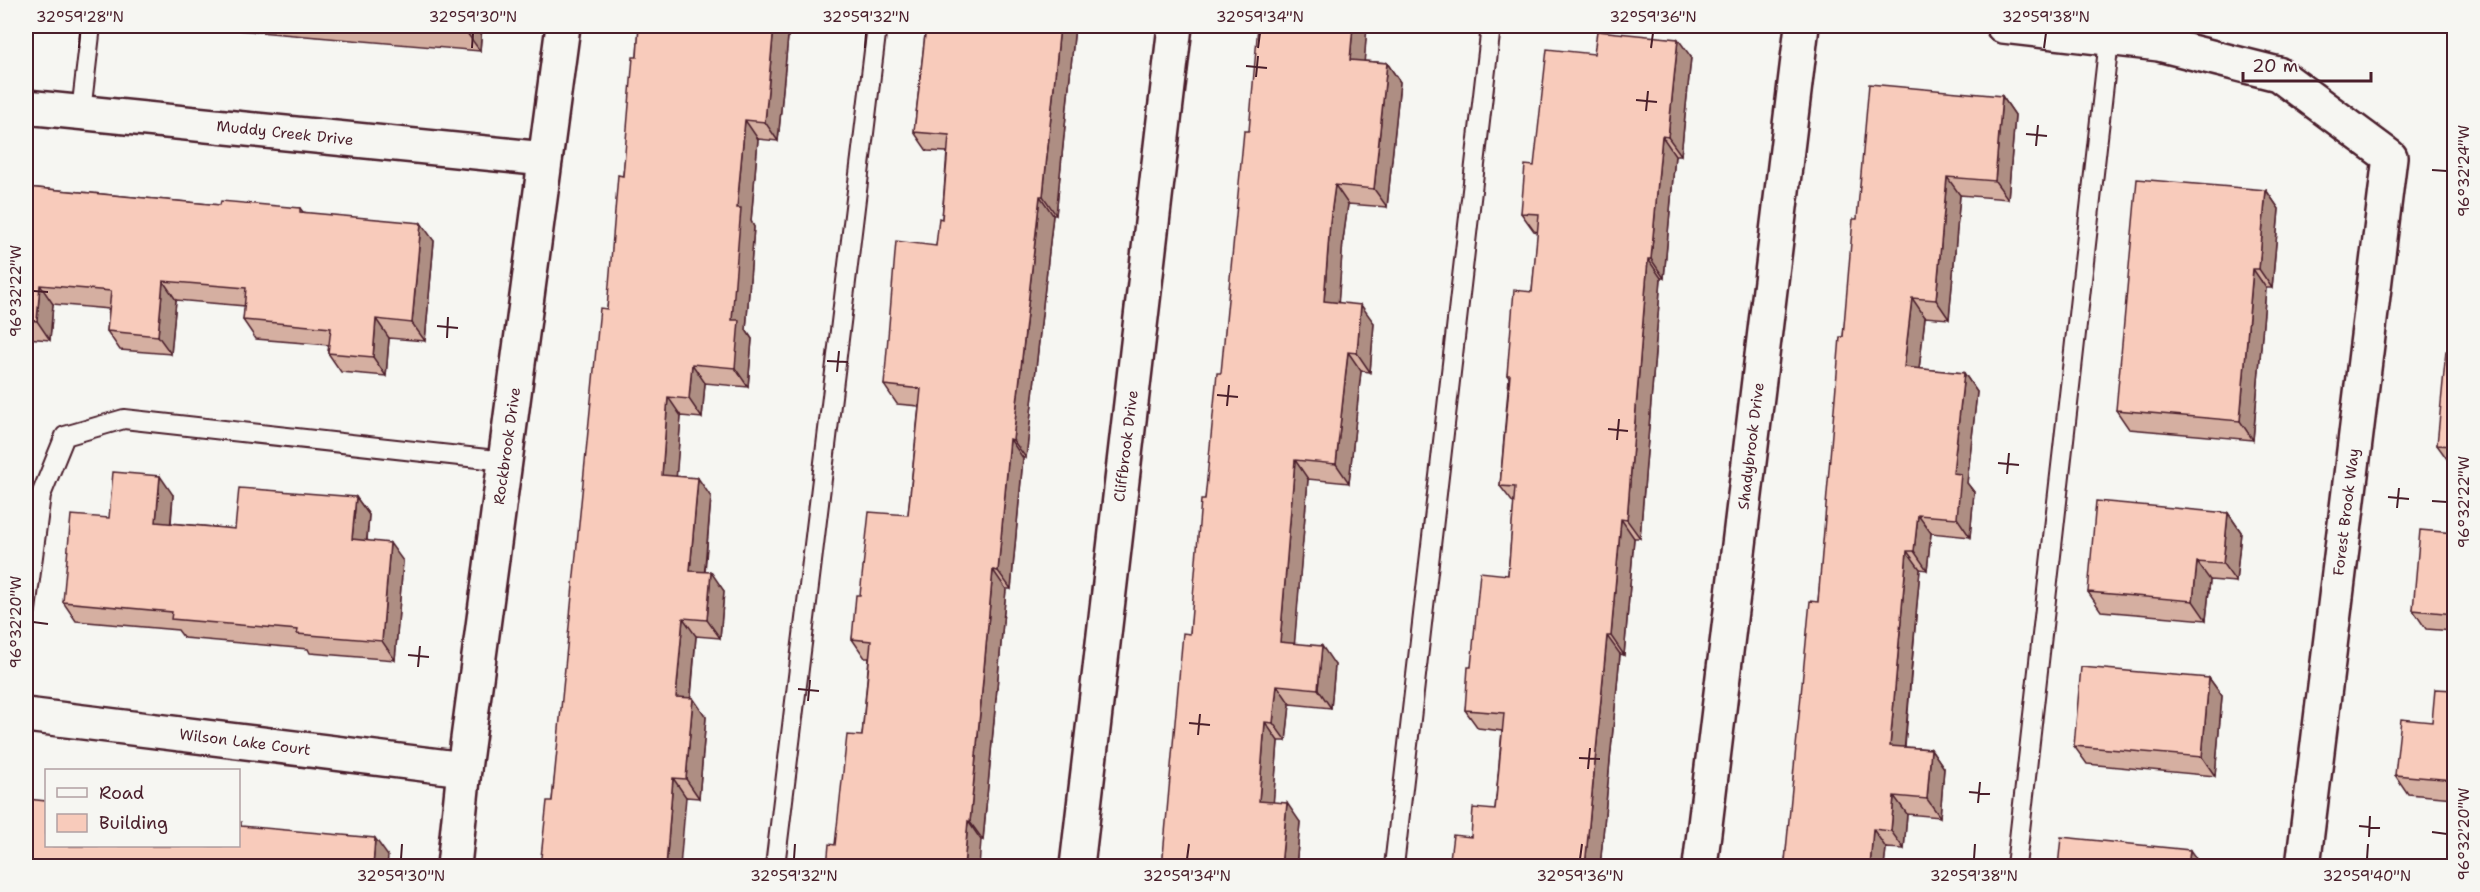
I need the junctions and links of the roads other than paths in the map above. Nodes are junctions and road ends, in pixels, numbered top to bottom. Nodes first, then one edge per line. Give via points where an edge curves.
1 (91, 26) edge
2 (563, 26) edge
3 (877, 26) edge
4 (1175, 26) edge
5 (1491, 26) edge
6 (1802, 26) edge
7 (2003, 26) edge
8 (2110, 32) edge
9 (26, 107) edge
10 (81, 112) junction
11 (545, 159) junction
12 (505, 461) junction
13 (26, 610) edge
14 (26, 715) edge
15 (464, 769) junction
16 (454, 867) edge
17 (775, 867) edge
18 (1077, 867) edge
19 (1394, 867) edge
20 (1700, 867) edge
21 (2016, 867) edge
22 (2303, 867) edge

1 - 10 lane
2 - 11 street, Rockbrook Drive
3 - 17 lane
4 - 18 street, Cliffbrook Drive
5 - 19 lane
6 - 20 street, Shadybrook Drive
7 - 8 street
8 - 21 lane
8 - 22 street, Forest Brook Way via 2278,74 2390,157
9 - 10 street, Muddy Creek Drive
10 - 11 street, Muddy Creek Drive
11 - 12 street, Rockbrook Drive
12 - 13 lane via 124,419 65,436 41,495
12 - 15 street, Rockbrook Drive
14 - 15 street, Wilson Lake Court
15 - 16 street, Rockbrook Drive

